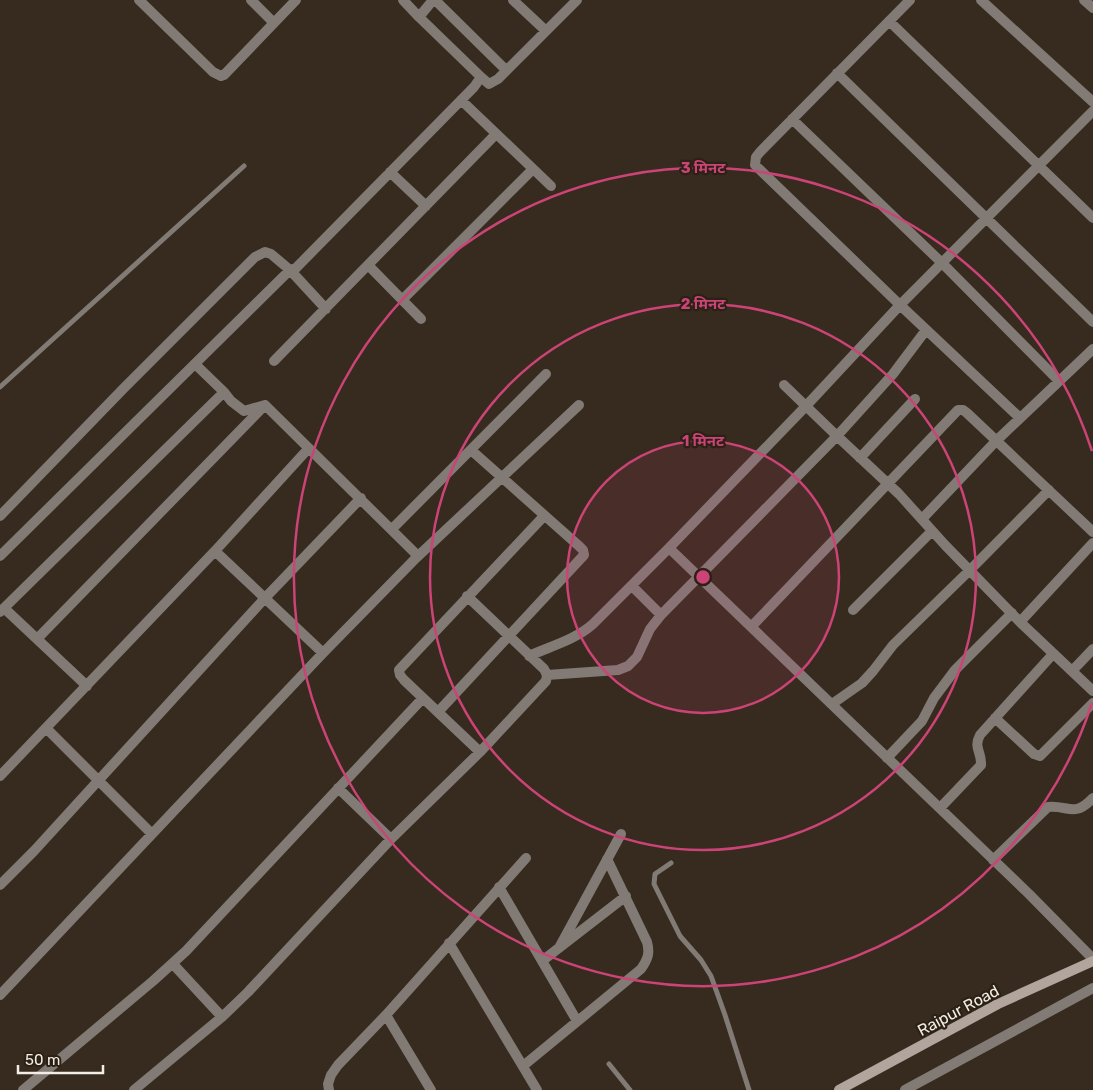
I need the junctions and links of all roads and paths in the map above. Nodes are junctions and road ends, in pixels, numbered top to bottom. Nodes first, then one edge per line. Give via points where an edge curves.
1 (139, 0) edge
2 (251, 0) edge
3 (296, 0) edge
4 (403, 0) edge
5 (434, 0) edge
6 (514, 0) edge
7 (576, 0) edge
8 (910, 0) edge
9 (982, 0) edge
10 (1084, 0) edge
11 (1093, 8) edge
12 (419, 17) junction
13 (889, 21) junction
14 (274, 23) junction
15 (546, 31) junction
16 (506, 70) junction
17 (837, 73) junction
18 (481, 77) junction
19 (461, 100) junction
20 (1093, 102) edge
21 (1093, 111) edge
22 (792, 119) junction
23 (496, 134) junction
24 (244, 166) dead end
25 (1039, 166) junction
26 (533, 169) junction
27 (390, 172) junction
28 (551, 186) dead end
29 (426, 206) junction
30 (987, 218) junction
31 (1093, 218) edge
32 (942, 264) junction
33 (368, 265) junction
34 (290, 270) junction
35 (402, 300) junction
36 (900, 305) junction
37 (326, 309) junction
38 (421, 319) dead end
39 (1093, 322) edge
40 (926, 330) junction
41 (1093, 349) edge
42 (274, 361) dead end
43 (195, 364) junction
44 (546, 374) dead end
45 (1059, 381) junction
46 (784, 386) dead end
47 (0, 387) edge
48 (224, 392) junction
49 (915, 399) dead end
50 (265, 405) junction
51 (579, 405) dead end
52 (806, 406) junction
53 (1020, 418) junction
54 (837, 436) junction
55 (996, 441) junction
56 (308, 449) junction
57 (471, 450) junction
58 (860, 458) junction
59 (501, 478) junction
60 (888, 484) junction
61 (1049, 490) junction
62 (361, 498) junction
63 (0, 516) edge
64 (544, 516) junction
65 (922, 519) junction
66 (392, 529) junction
67 (932, 531) junction
68 (1093, 532) edge
69 (1093, 542) edge
70 (669, 548) junction
71 (215, 551) junction
72 (0, 556) edge
73 (416, 558) junction
74 (970, 570) junction
75 (700, 577) junction
76 (632, 586) junction
77 (467, 596) junction
78 (265, 598) junction
79 (2, 610) edge
80 (853, 610) dead end
81 (1012, 613) junction
82 (661, 615) junction
83 (1020, 622) junction
84 (752, 626) junction
85 (509, 637) junction
86 (37, 639) junction
87 (1093, 649) edge
88 (323, 653) junction
89 (1053, 654) junction
90 (529, 656) junction
91 (1072, 671) junction
92 (548, 675) junction
93 (86, 686) junction
94 (1093, 690) edge
95 (423, 698) junction
96 (1093, 703) edge
97 (832, 704) junction
98 (438, 712) junction
99 (995, 718) junction
100 (46, 728) junction
101 (480, 752) junction
102 (887, 758) junction
103 (0, 776) edge
104 (99, 779) junction
105 (338, 788) junction
106 (1093, 798) edge
107 (940, 808) junction
108 (152, 834) junction
109 (621, 834) dead end
110 (391, 839) junction
111 (526, 858) dead end
112 (607, 859) junction
113 (993, 860) junction
114 (671, 863) dead end
115 (0, 885) edge
116 (499, 887) junction
117 (626, 896) junction
118 (449, 943) junction
119 (559, 948) junction
120 (542, 960) junction
121 (1093, 960) edge
122 (173, 964) junction
123 (2, 987) edge
124 (1093, 988) edge
125 (386, 1015) junction
126 (222, 1016) junction
127 (577, 1021) junction
128 (609, 1064) dead end
129 (523, 1066) junction
130 (23, 1090) edge
131 (134, 1090) edge
132 (329, 1090) edge
133 (431, 1090) edge
134 (537, 1090) edge
135 (630, 1090) edge
136 (749, 1090) edge
137 (839, 1090) edge
138 (905, 1090) edge

1 - 14 street via 213,72 221,76
2 - 14 street
3 - 14 street
4 - 12 street
5 - 12 street
5 - 16 street
6 - 15 street
7 - 15 street
8 - 13 street
9 - 20 street
10 - 11 street
12 - 18 street
13 - 17 street
13 - 25 street
15 - 16 street
16 - 18 street via 489,84
17 - 22 street
17 - 30 street
18 - 19 street
19 - 23 street
19 - 27 street
21 - 25 street
22 - 32 street
22 - 36 street via 760,152 755,165
23 - 26 street
23 - 29 street
24 - 47 lane
25 - 30 street
25 - 31 street
26 - 28 street
26 - 35 street
27 - 29 street
27 - 34 street via 299,265
29 - 33 street
30 - 32 street
30 - 39 street
32 - 36 street
32 - 45 street
33 - 35 street
33 - 37 street
34 - 37 street
34 - 43 street
34 - 63 street via 271,254 265,252 255,257 122,388
35 - 38 street
36 - 40 street
36 - 52 street
37 - 42 street
40 - 53 street
40 - 54 street
41 - 45 street
43 - 48 street
43 - 72 street
44 - 57 street
45 - 53 street
46 - 52 street
48 - 50 street via 244,410
48 - 79 street
49 - 58 street
50 - 56 street
50 - 86 street
51 - 59 street
52 - 54 street
52 - 70 street
53 - 55 street
54 - 58 street
54 - 75 street
55 - 60 street via 967,413 958,410
55 - 61 street
55 - 65 street
56 - 62 street
56 - 71 street
57 - 59 street
57 - 66 street
58 - 60 street
59 - 64 street
59 - 73 street
60 - 65 street
60 - 84 street
61 - 68 street
61 - 74 street
62 - 66 street
62 - 78 street
64 - 77 street
64 - 85 street via 579,546 584,555
65 - 67 street
66 - 73 street
67 - 74 street
67 - 80 street
69 - 83 street
70 - 75 street
70 - 76 street
71 - 78 street
71 - 93 street
73 - 88 street
74 - 81 street
74 - 97 street via 893,645 862,683
75 - 82 street
75 - 84 street
76 - 82 street
76 - 90 street via 584,632
77 - 85 street
77 - 95 street via 399,670 404,680
78 - 88 street
78 - 104 street
79 - 86 street
81 - 83 street
81 - 102 street via 955,670 922,721
82 - 92 street via 628,666 618,670
83 - 89 street
84 - 97 street
85 - 90 street
85 - 98 street
86 - 93 street
87 - 91 street
88 - 108 street
89 - 91 street
89 - 99 street
90 - 92 street
91 - 94 street
92 - 101 street via 543,686
93 - 100 street
95 - 98 street
95 - 105 street
96 - 99 street via 1040,756
97 - 102 street
98 - 101 street
99 - 107 street via 977,741 980,765
100 - 103 street
100 - 104 street
101 - 110 street
102 - 107 street
104 - 108 street
104 - 115 street
105 - 110 street
105 - 122 street
106 - 113 street via 1082,808 1074,810 1048,807
107 - 113 street
108 - 123 street
109 - 112 street
110 - 126 street
111 - 116 street
112 - 117 street
112 - 119 street
113 - 121 street
114 - 136 lane via 655,874 654,884 680,936 711,976
116 - 118 street
116 - 120 street
117 - 119 street
117 - 127 street via 650,951 647,961
118 - 125 street
118 - 129 street
119 - 120 street
120 - 127 street
121 - 137 street, Raipur Road via 998,1004
122 - 126 street
122 - 130 street
124 - 138 street
125 - 132 street via 338,1065 331,1075
125 - 133 street
126 - 131 street
127 - 129 street
128 - 135 lane
129 - 134 street

